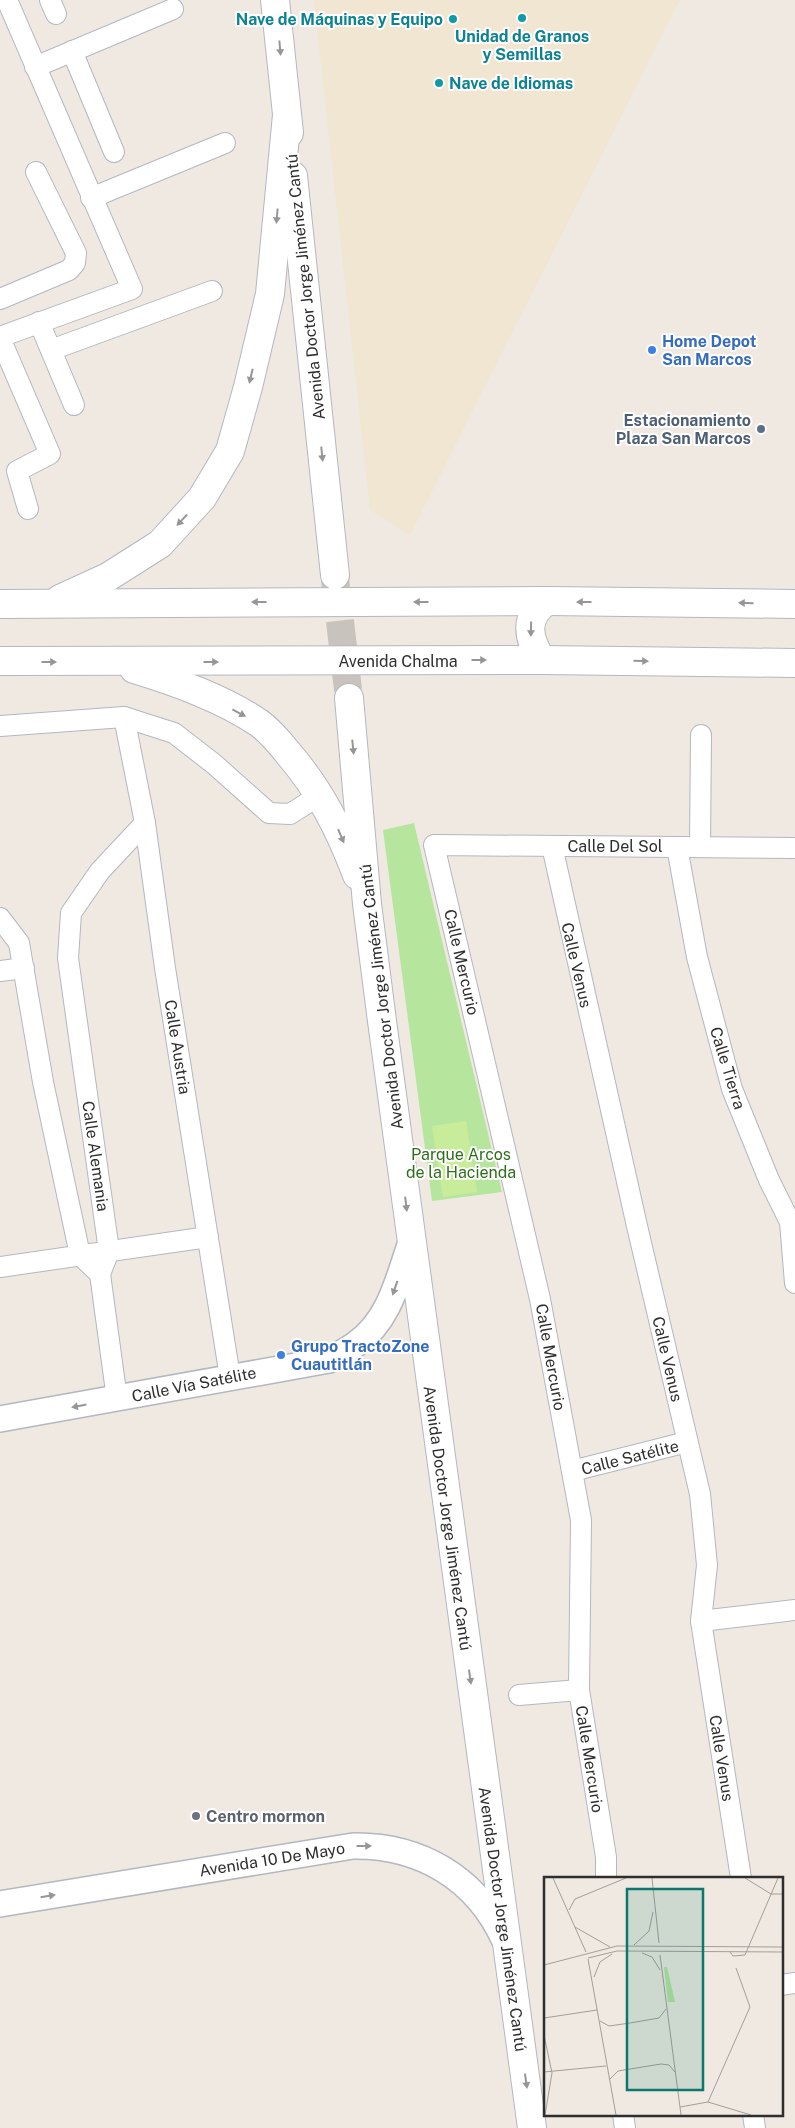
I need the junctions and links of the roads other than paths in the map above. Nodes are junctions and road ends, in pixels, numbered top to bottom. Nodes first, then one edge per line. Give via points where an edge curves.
1 (7, 0) edge
2 (276, 0) edge
3 (172, 10) dead end
4 (72, 51) junction
5 (35, 67) junction
6 (287, 115) junction
7 (225, 143) dead end
8 (114, 152) dead end
9 (36, 172) dead end
10 (91, 198) junction
11 (212, 291) dead end
12 (0, 299) edge
13 (38, 322) junction
14 (0, 337) edge
15 (51, 350) junction
16 (74, 405) dead end
17 (28, 509) dead end
18 (335, 575) tunnel mouth
19 (547, 601) junction
20 (52, 603) junction
21 (0, 604) edge
22 (795, 604) edge
23 (542, 660) junction
24 (0, 661) edge
25 (113, 662) junction
26 (795, 664) edge
27 (349, 698) tunnel mouth
28 (124, 717) junction
29 (0, 726) edge
30 (701, 736) dead end
31 (320, 795) junction
32 (145, 823) junction
33 (434, 845) joint
34 (552, 846) junction
35 (677, 847) junction
36 (700, 847) junction
37 (795, 848) edge
38 (368, 904) junction
39 (0, 918) edge
40 (24, 968) junction
41 (0, 971) edge
42 (208, 1237) junction
43 (411, 1242) junction
44 (109, 1251) junction
45 (80, 1255) junction
46 (0, 1267) edge
47 (100, 1274) junction
48 (795, 1283) edge
49 (230, 1377) junction
50 (117, 1398) junction
51 (0, 1419) edge
52 (688, 1442) junction
53 (572, 1472) junction
54 (795, 1610) edge
55 (701, 1621) junction
56 (579, 1690) junction
57 (519, 1695) dead end
58 (606, 1877) edge
59 (741, 1877) edge
60 (0, 1904) edge
61 (506, 1942) junction
62 (795, 1983) edge
63 (782, 1985) edge
64 (532, 2128) edge

1 - 5 street
2 -> 6 main road, Avenida Doctor Jorge Jiménez Cantú
3 - 4 street
4 - 5 street
4 - 8 street
5 - 10 street
6 -> 18 main road, Avenida Doctor Jorge Jiménez Cantú
6 -> 20 main road via 270,294 230,451 202,498 160,544 108,577
7 - 10 street
9 - 12 street via 76,253 75,263 69,270
10 - 13 street via 132,289
11 - 15 street
13 - 14 street
13 - 15 street
14 - 17 street via 50,454 17,471
15 - 16 street
19 -> 20 main road
22 -> 19 main road
19 -> 23 main road via 536,611 531,624 533,646
20 - 21 main road
25 -> 23 main road, Avenida Chalma
23 -> 26 main road, Avenida Chalma
24 -> 25 main road, Avenida Chalma
25 -> 31 main road via 190,689 260,724 299,765
27 -> 38 main road, Avenida Doctor Jorge Jiménez Cantú
28 - 29 street
28 - 31 street via 174,733 269,813 290,814
28 - 32 street, Calle Austria
30 - 36 street
31 -> 38 main road via 338,829
32 - 42 street, Calle Austria
32 - 44 street, Calle Alemania via 100,871 71,913 68,958
33 - 34 street, Calle Del Sol
33 - 53 street, Calle Mercurio via 540,1299
34 - 35 street, Calle Del Sol
34 - 52 street, Calle Venus
35 - 36 street, Calle Del Sol
35 - 48 street, Calle Tierra via 697,957 732,1089 790,1222
36 - 37 street, Calle Del Sol
38 -> 43 main road, Avenida Doctor Jorge Jiménez Cantú
39 - 40 street via 19,943
40 - 41 street
40 - 45 street via 43,1082
42 - 44 street
42 - 49 street, Calle Austria
43 -> 49 street, Calle Vía Satélite via 390,1304 376,1325 357,1344 329,1360
43 -> 61 main road, Avenida Doctor Jorge Jiménez Cantú
44 - 45 street
44 - 47 street, Calle Alemania
45 - 46 street
45 - 47 street
47 - 50 street, Calle Alemania
49 - 50 street, Calle Vía Satélite
50 -> 51 street, Calle Vía Satélite
52 - 53 street, Calle Satélite
52 - 55 street, Calle Venus via 700,1494 707,1565
53 - 56 street, Calle Mercurio via 581,1520
54 - 55 street
55 - 59 street, Calle Venus
56 - 57 street
56 - 58 street, Calle Mercurio via 606,1857
60 -> 61 street, Avenida 10 De Mayo via 353,1846 371,1846 405,1851 452,1874 478,1897
61 -> 64 main road, Avenida Doctor Jorge Jiménez Cantú
62 - 63 street

